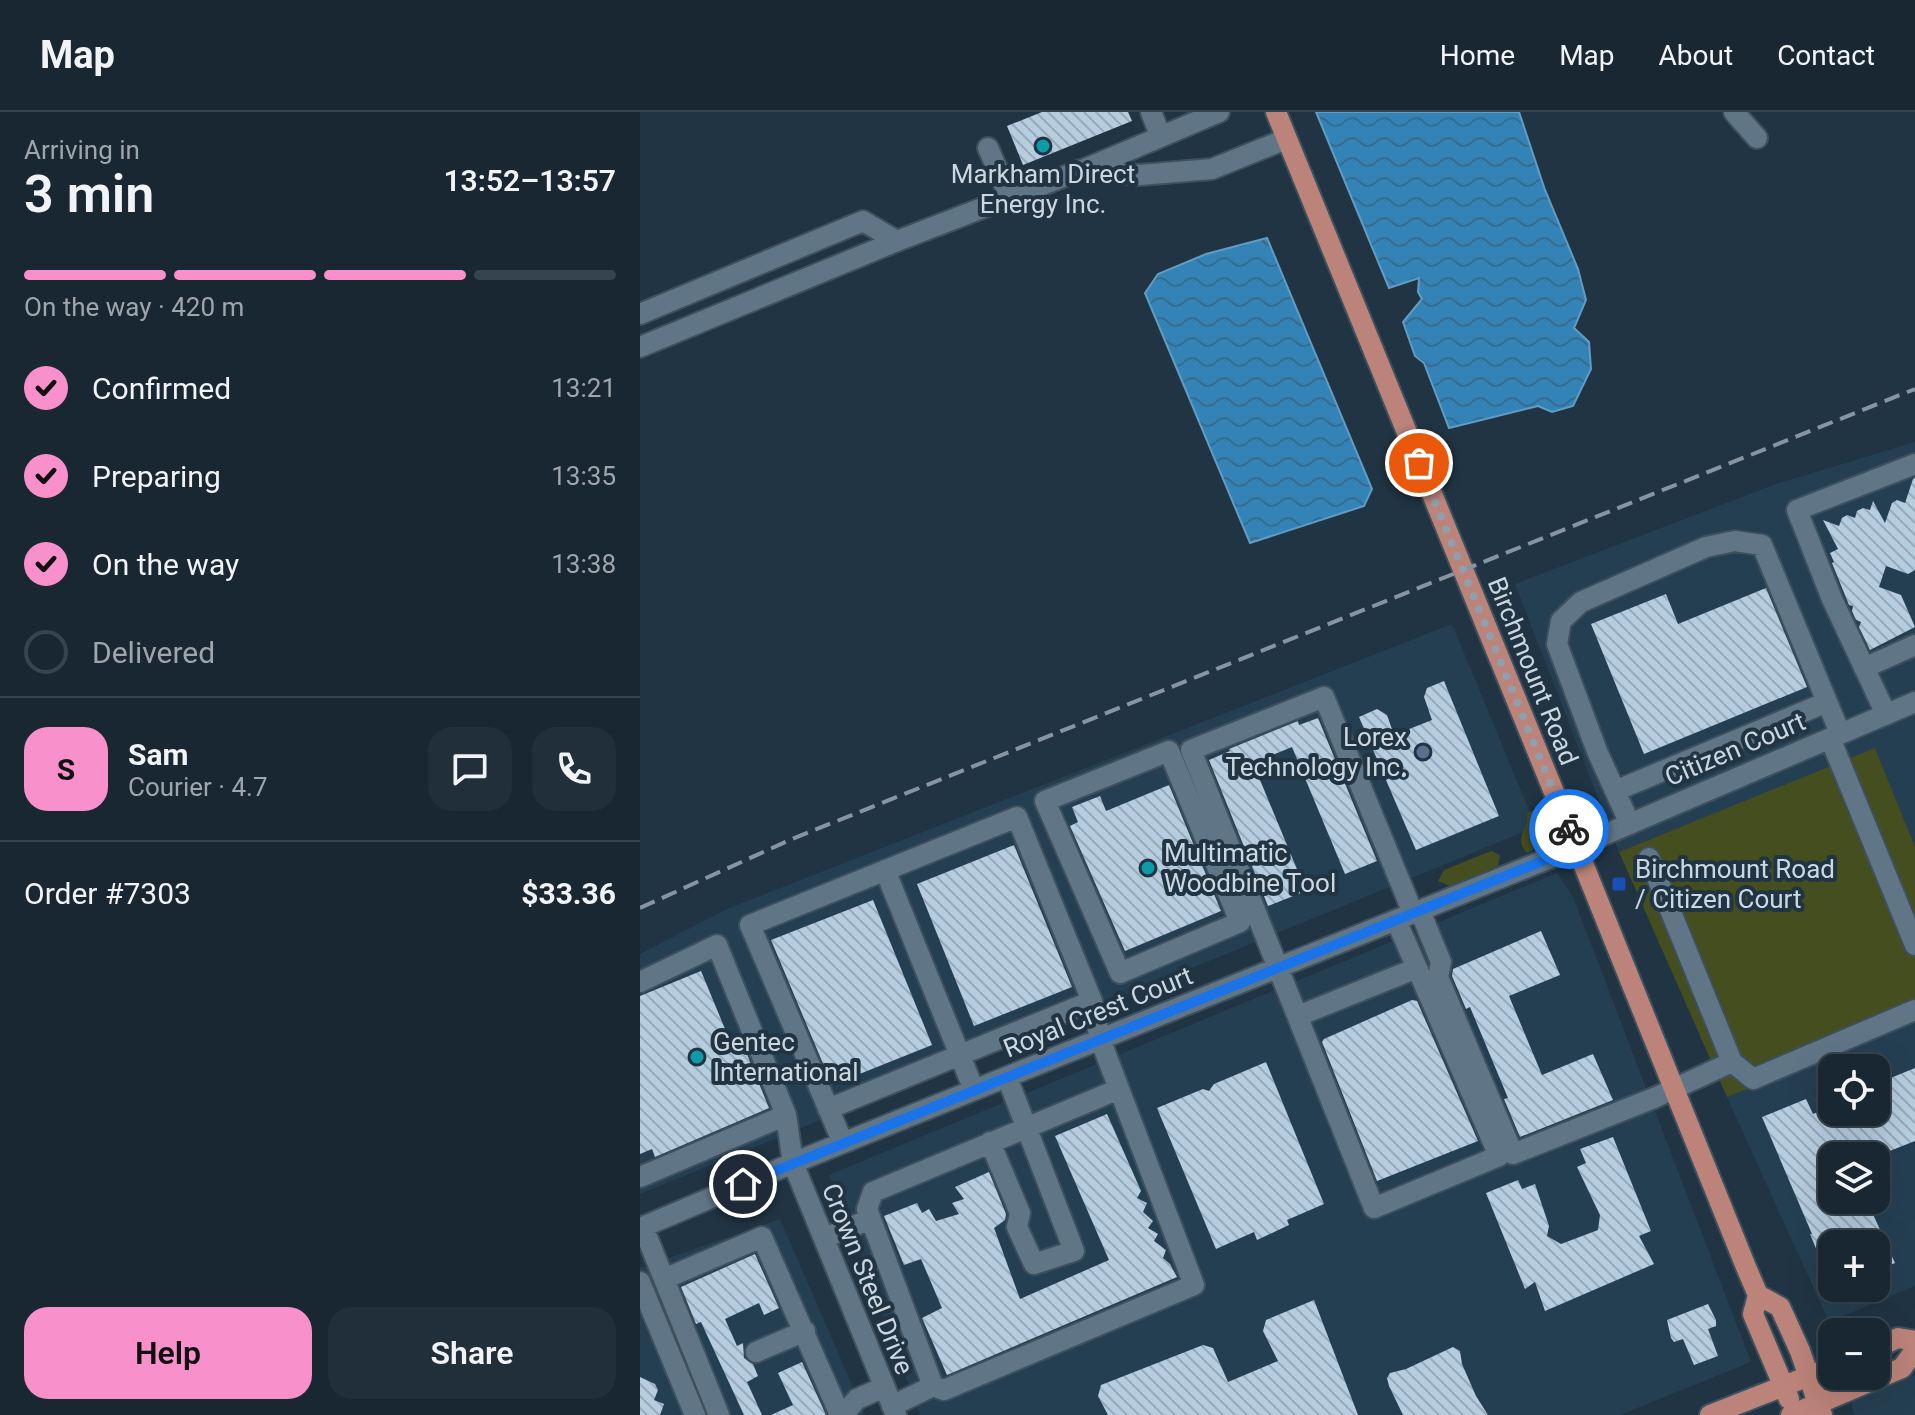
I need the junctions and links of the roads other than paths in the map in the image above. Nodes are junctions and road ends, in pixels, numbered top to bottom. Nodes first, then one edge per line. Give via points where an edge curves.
1 (1151, 112) edge
2 (1219, 112) edge
3 (1276, 112) edge
4 (1734, 112) edge
5 (1160, 135) junction
6 (1757, 138) dead end
7 (1286, 139) junction
8 (988, 148) dead end
9 (1081, 170) junction
10 (1010, 198) junction
11 (897, 241) junction
12 (640, 314) edge
13 (640, 347) edge
14 (1915, 464) edge
15 (1915, 645) edge
16 (1864, 668) junction
17 (1827, 702) junction
18 (1915, 702) edge
19 (1886, 714) junction
20 (1835, 736) junction
21 (1615, 791) junction
22 (1206, 813) junction
23 (1629, 822) junction
24 (1576, 846) junction
25 (1649, 858) dead end
26 (885, 870) junction
27 (1410, 915) junction
28 (1915, 945) edge
29 (1279, 967) junction
30 (1417, 968) junction
31 (640, 982) edge
32 (1092, 1001) junction
33 (1915, 1010) edge
34 (1298, 1016) junction
35 (1100, 1039) junction
36 (960, 1055) junction
37 (1732, 1062) junction
38 (1007, 1077) junction
39 (1674, 1088) junction
40 (1119, 1089) junction
41 (974, 1090) junction
42 (828, 1109) junction
43 (786, 1115) junction
44 (1026, 1127) junction
45 (990, 1142) junction
46 (843, 1143) junction
47 (793, 1163) junction
48 (640, 1177) edge
49 (871, 1219) junction
50 (641, 1227) edge
51 (824, 1238) junction
52 (664, 1279) junction
53 (640, 1282) edge
54 (1758, 1295) junction
55 (805, 1331) junction
56 (1915, 1341) edge
57 (1890, 1342) edge
58 (1915, 1350) edge
59 (756, 1352) dead end
60 (1818, 1372) edge
61 (1809, 1376) junction
62 (933, 1386) junction
63 (1783, 1387) junction
64 (890, 1402) edge
65 (1820, 1410) edge
66 (695, 1415) edge
67 (719, 1415) edge
68 (842, 1415) edge
69 (1710, 1415) edge
70 (1794, 1415) edge

1 - 5 street
2 - 5 street
3 - 7 main road, Birchmount Road
4 - 6 street
5 - 9 street
7 - 9 street via 1212,169 1140,175
7 - 24 main road, Birchmount Road
8 - 10 street
9 - 10 street
10 - 11 street
11 - 12 street via 863,221
11 - 13 street
14 - 16 street via 1797,510
15 - 16 street
16 - 19 street
17 - 20 street
17 - 21 street
17 - 21 street via 1762,545 1735,541 1706,547 1581,602 1561,621 1557,644
18 - 19 street, Citizen Court
19 - 20 street, Citizen Court
20 - 23 street, Citizen Court
20 - 28 street
21 - 23 street
22 - 22 street via 1240,922 1120,973 1045,801 1169,751
22 - 27 street via 1191,750 1324,697
22 - 29 street
23 - 24 street, Citizen Court
24 - 27 street, Royal Crest Court
24 - 39 main road, Birchmount Road
25 - 37 street
26 - 32 street via 1017,817
26 - 36 street
26 - 42 street via 750,925
27 - 29 street, Royal Crest Court
27 - 30 street
27 - 39 street via 1441,962 1438,977 1513,1154
29 - 34 street
29 - 35 street, Royal Crest Court
30 - 34 street
30 - 34 street via 1499,1156 1374,1208
31 - 43 street, Crown Steel Drive via 717,945
32 - 35 street
32 - 36 street
33 - 37 street via 1753,1079
35 - 38 street, Royal Crest Court
35 - 40 street
36 - 41 street
36 - 42 street
37 - 39 street
38 - 41 street, Royal Crest Court
38 - 44 street
39 - 54 main road, Birchmount Road
40 - 44 street
40 - 62 street via 1194,1285 944,1390
41 - 46 street, Royal Crest Court
42 - 46 street
43 - 47 street, Crown Steel Drive
43 - 48 street
44 - 45 street
44 - 45 street via 1074,1251 1034,1264 1017,1227 1020,1213
45 - 49 street via 873,1192 867,1209
46 - 47 street, Royal Crest Court
47 - 50 street, Royal Crest Court
47 - 51 street, Crown Steel Drive
49 - 51 street
49 - 62 street
50 - 52 street
51 - 64 street, Crown Steel Drive
52 - 55 street via 762,1237
52 - 67 street
53 - 66 street
54 - 61 main road, Birchmount Road via 1780,1307
54 - 63 main road, Birchmount Road via 1753,1314
55 - 59 street
55 - 68 street
56 - 57 main road
58 - 65 main road via 1902,1368
60 - 61 main road
61 - 63 main road
61 - 65 main road, Birchmount Road
62 - 64 street
63 - 69 main road
63 - 70 main road, Birchmount Road
64 - 68 street via 857,1399
65 - 70 main road

